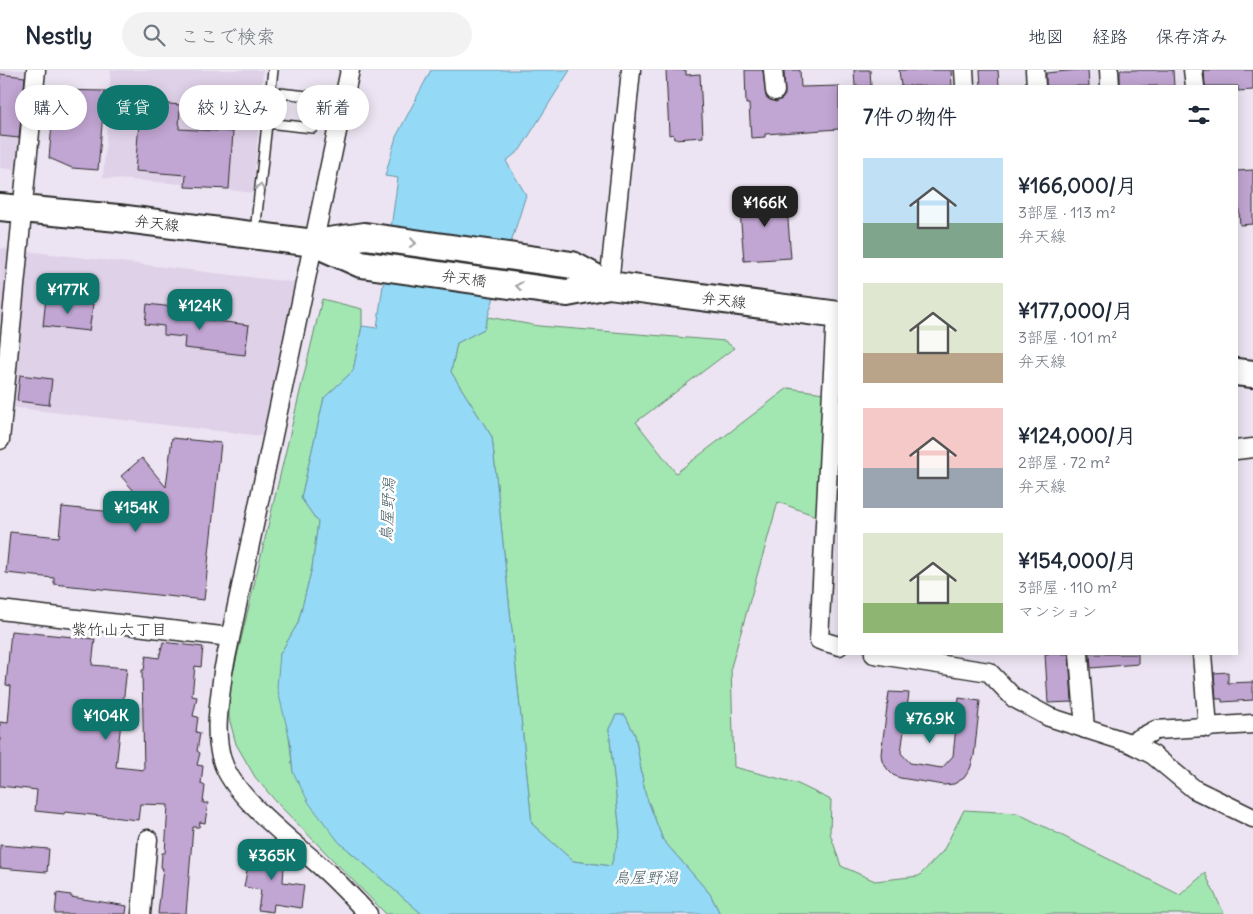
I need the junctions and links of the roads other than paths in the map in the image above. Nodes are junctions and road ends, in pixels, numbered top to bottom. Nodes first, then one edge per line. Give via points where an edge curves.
1 (36, 70) edge
2 (273, 70) edge
3 (350, 70) edge
4 (631, 70) edge
5 (773, 70) edge
6 (964, 70) edge
7 (1035, 70) edge
8 (1109, 70) edge
9 (1193, 70) edge
10 (271, 85) edge
11 (347, 85) edge
12 (965, 85) edge
13 (1036, 85) edge
14 (1110, 85) edge
15 (1195, 85) edge
16 (775, 91) dead end
17 (266, 130) edge
18 (337, 130) edge
19 (12, 208) edge
20 (255, 235) junction
21 (314, 243) junction
22 (608, 284) junction
23 (837, 315) edge
24 (1238, 372) edge
25 (1253, 374) edge
26 (0, 440) edge
27 (1253, 448) edge
28 (1238, 450) edge
29 (0, 610) edge
30 (230, 637) junction
31 (838, 646) edge
32 (880, 655) edge
33 (1078, 655) edge
34 (1202, 655) edge
35 (1253, 724) edge
36 (1208, 728) junction
37 (1085, 729) junction
38 (1130, 743) junction
39 (1253, 818) edge
40 (148, 839) dead end
41 (142, 914) edge
42 (368, 914) edge

1 - 19 street
2 - 10 lane
3 - 11 street
4 - 22 street
5 - 16 street
6 - 12 street
7 - 13 street
8 - 14 street
9 - 15 street
20 -> 17 lane
18 - 21 street
19 - 20 street, 弁天線
19 - 26 street
20 - 21 street, 弁天線
21 -> 22 street, 弁天橋 via 365,236 572,265
22 -> 21 street, 弁天橋 via 568,293 361,264
21 - 30 street
22 - 23 street, 弁天線
23 - 31 street via 819,640
24 - 25 street
27 - 28 street
29 - 30 street
30 - 42 street via 217,727 222,760 249,802 330,874
32 - 37 street via 989,672 1014,698 1049,717
33 - 37 street
34 - 36 street
35 - 36 street
36 - 38 street via 1156,730
37 - 38 street
38 - 39 street via 1153,755 1194,789
40 - 41 street

